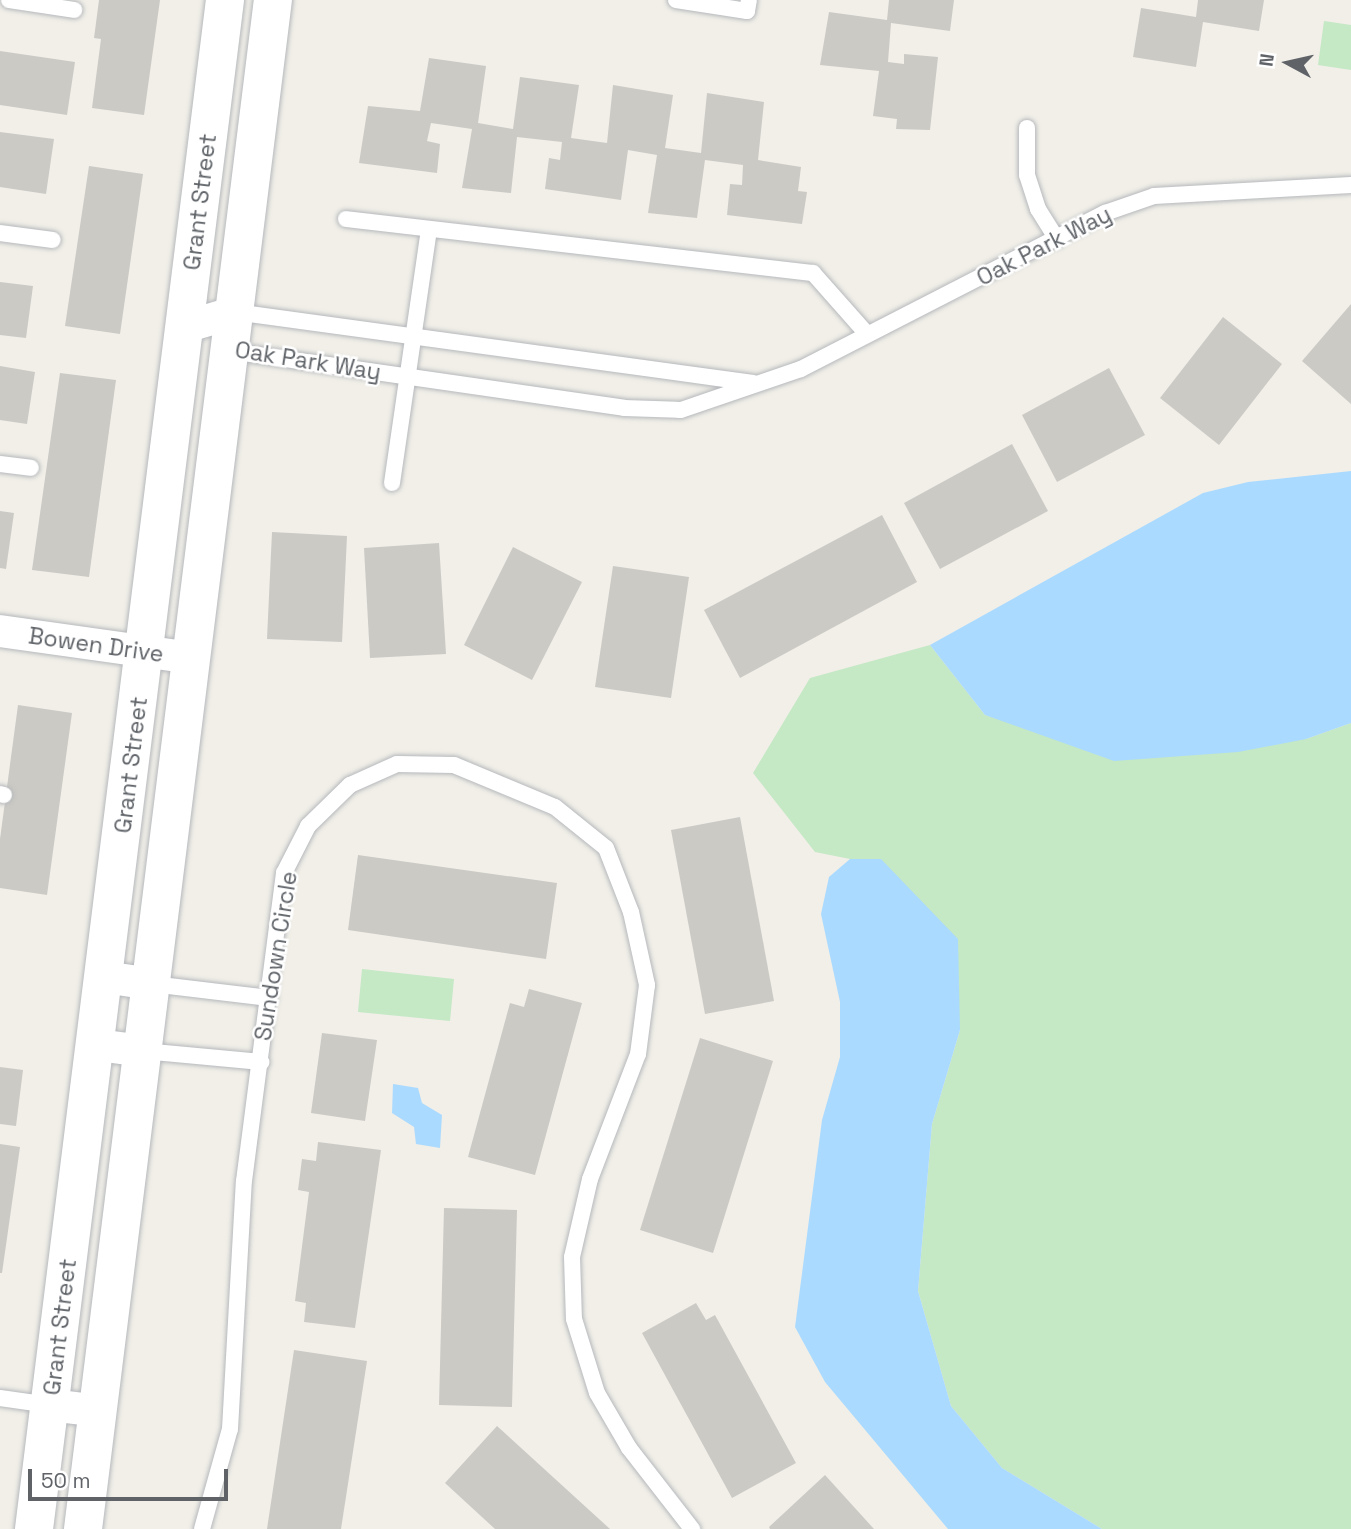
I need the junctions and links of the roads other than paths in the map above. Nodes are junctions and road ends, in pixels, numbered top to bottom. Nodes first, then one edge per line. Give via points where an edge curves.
1 (9, 0) edge
2 (225, 0) edge
3 (274, 0) edge
4 (676, 0) edge
5 (748, 5) edge
6 (74, 10) dead end
7 (1027, 128) dead end
8 (1351, 185) edge
9 (346, 219) dead end
10 (429, 230) junction
11 (0, 233) edge
12 (53, 240) dead end
13 (1057, 240) junction
14 (235, 312) junction
15 (185, 327) junction
16 (867, 334) junction
17 (413, 336) junction
18 (230, 351) junction
19 (408, 377) junction
20 (758, 384) junction
21 (0, 464) edge
22 (31, 468) dead end
23 (392, 483) dead end
24 (0, 631) edge
25 (145, 651) junction
26 (192, 658) junction
27 (104, 977) junction
28 (152, 984) junction
29 (269, 998) junction
30 (97, 1045) junction
31 (143, 1051) junction
32 (261, 1062) junction
33 (0, 1398) edge
34 (50, 1405) junction
35 (99, 1411) junction
36 (34, 1529) edge
37 (83, 1529) edge
38 (202, 1529) edge
39 (692, 1529) edge

1 - 6 lane
2 - 15 street, Grant Street
3 - 14 street, Grant Street
4 - 5 lane
7 - 13 lane via 1027,174 1038,209
8 - 13 lane, Oak Park Way via 1154,196 1105,213
9 - 10 lane
10 - 16 lane via 813,273
10 - 17 lane
11 - 12 lane
13 - 16 lane, Oak Park Way
14 - 15 street, Oak Park Way
14 - 17 lane, Oak Park Way
14 - 18 street, Grant Street
15 - 18 street, Oak Park Way
15 - 25 street, Grant Street
16 - 20 lane, Oak Park Way via 801,369
17 - 19 lane
17 - 20 lane, Oak Park Way
18 - 19 lane, Oak Park Way
18 - 26 street, Grant Street
19 - 20 lane, Oak Park Way via 624,408 681,410
19 - 23 lane
21 - 22 lane
24 - 25 street, Bowen Drive
25 - 26 street, Bowen Drive
25 - 27 street, Grant Street
26 - 28 street, Grant Street
27 - 28 street
27 - 30 street, Grant Street
28 - 29 lane
28 - 31 street, Grant Street
29 - 32 lane, Sundown Circle
29 - 39 lane, Sundown Circle via 284,873 308,826 350,785 397,764 454,765 555,807 606,848 631,912 647,985 638,1054 590,1179 572,1258 574,1319 597,1392 637,1459
30 - 31 street
30 - 34 street, Grant Street
31 - 32 lane
31 - 35 street, Grant Street
32 - 38 lane, Sundown Circle via 244,1181 230,1429
33 - 34 lane
34 - 35 street
34 - 36 street, Grant Street
35 - 37 street, Grant Street

